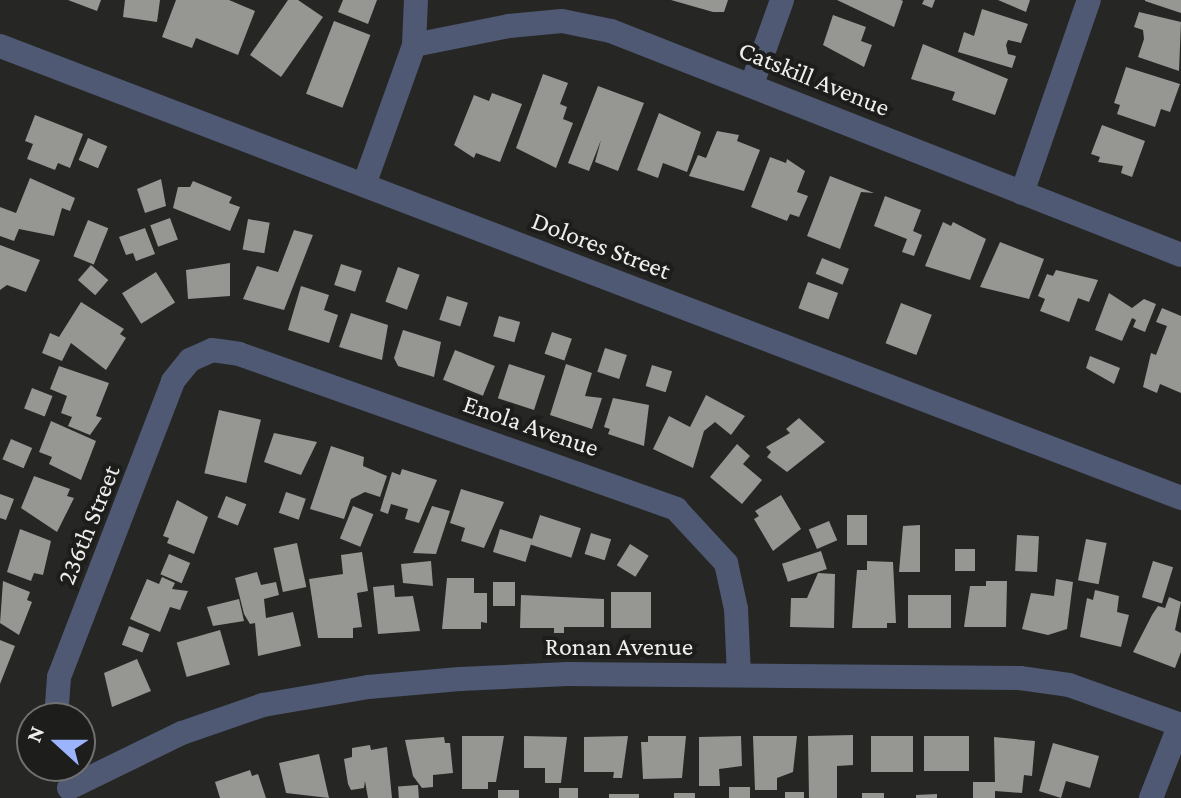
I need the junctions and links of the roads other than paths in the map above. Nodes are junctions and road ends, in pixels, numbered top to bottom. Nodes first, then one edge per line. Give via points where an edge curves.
1 (416, 0) edge
2 (782, 0) edge
3 (1089, 0) edge
4 (414, 45) junction
5 (0, 46) edge
6 (752, 84) junction
7 (364, 185) junction
8 (1022, 193) junction
9 (1181, 255) edge
10 (190, 360) joint
11 (1181, 498) edge
12 (739, 675) junction
13 (57, 702) edge
14 (1181, 724) edge
15 (64, 784) edge
16 (1151, 798) edge

1 - 4 street
2 - 6 street
3 - 8 street
4 - 6 street, Catskill Avenue via 562,21 611,31
4 - 7 street
5 - 7 street, Dolores Street
6 - 8 street, Catskill Avenue
7 - 11 street, Dolores Street
8 - 9 street, Catskill Avenue
10 - 12 street, Enola Avenue via 212,350 239,354 676,509 726,563 736,609
10 - 13 street, 236th Street via 173,381 59,677
12 - 14 street, Ronan Avenue via 1020,678 1069,685
12 - 15 street, Ronan Avenue via 567,674 368,687 263,705
14 - 16 street

